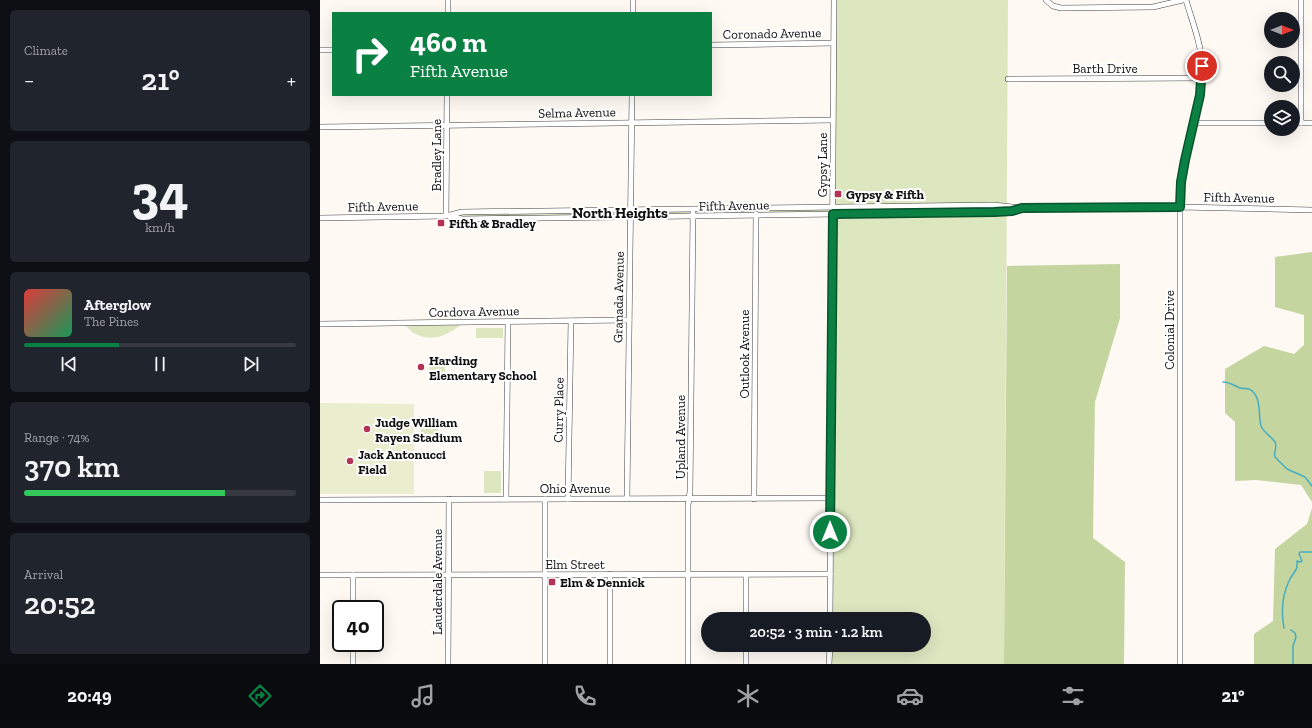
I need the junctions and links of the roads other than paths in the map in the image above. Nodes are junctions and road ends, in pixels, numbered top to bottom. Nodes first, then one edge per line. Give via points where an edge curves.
1 (448, 0) edge
2 (633, 0) edge
3 (834, 0) edge
4 (1046, 0) edge
5 (1185, 0) edge
6 (1301, 0) edge
7 (448, 12) edge
8 (633, 12) edge
9 (834, 43) junction
10 (712, 45) edge
11 (320, 50) edge
12 (332, 50) edge
13 (1008, 78) dead end
14 (1201, 78) junction
15 (447, 96) edge
16 (632, 96) edge
17 (833, 120) junction
18 (632, 122) junction
19 (1193, 123) junction
20 (1264, 123) edge
21 (1301, 123) joint
22 (1312, 123) edge
23 (447, 125) junction
24 (320, 127) edge
25 (833, 206) junction
26 (1180, 207) junction
27 (1022, 208) junction
28 (692, 209) junction
29 (756, 209) junction
30 (630, 210) junction
31 (1312, 210) edge
32 (833, 214) junction
33 (756, 215) junction
34 (446, 216) junction
35 (693, 216) junction
36 (630, 217) junction
37 (320, 218) edge
38 (629, 320) junction
39 (571, 321) junction
40 (508, 322) junction
41 (320, 324) edge
42 (831, 498) junction
43 (449, 499) junction
44 (506, 499) junction
45 (545, 499) junction
46 (568, 499) junction
47 (627, 499) junction
48 (689, 499) junction
49 (754, 499) junction
50 (320, 500) edge
51 (610, 574) junction
52 (688, 574) junction
53 (746, 574) junction
54 (830, 574) junction
55 (320, 575) edge
56 (353, 575) junction
57 (448, 575) junction
58 (545, 575) junction
59 (353, 600) edge
60 (746, 612) edge
61 (830, 612) edge
62 (353, 652) edge
63 (746, 652) edge
64 (830, 652) edge
65 (353, 664) edge
66 (448, 664) edge
67 (545, 664) edge
68 (610, 664) edge
69 (688, 664) edge
70 (746, 664) edge
71 (829, 664) edge
72 (1180, 664) edge

1 - 7 street
2 - 8 street
3 - 9 street, Gypsy Lane
4 - 5 street via 1056,7 1084,8 1153,7
5 - 14 street, Colonial Drive via 1199,47
6 - 21 street
9 - 10 street, Coronado Avenue
9 - 17 street, Gypsy Lane
11 - 12 street
13 - 14 street, Barth Drive
14 - 19 street, Colonial Drive
15 - 23 street, Bradley Lane
16 - 18 street, Granada Avenue
17 - 18 street, Selma Avenue
17 - 25 street, Gypsy Lane
18 - 23 street, Selma Avenue
18 - 30 street, Granada Avenue
19 - 20 street
19 - 26 street, Colonial Drive via 1181,182
21 - 22 street
23 - 24 street, Selma Avenue
23 - 34 street, Bradley Lane
25 - 27 street, Fifth Avenue via 993,204
25 - 29 street, Fifth Avenue
25 - 32 street, Gypsy Lane
26 - 27 street, Fifth Avenue
26 - 31 street, Fifth Avenue
26 - 72 street, Colonial Drive
27 - 32 street, Fifth Avenue via 994,212
28 - 29 street, Fifth Avenue
28 - 30 street, Fifth Avenue
28 - 35 street, Upland Avenue
29 - 33 street, Outlook Avenue
30 - 34 street, Fifth Avenue via 462,212
30 - 36 street, Granada Avenue
32 - 33 street, Fifth Avenue
32 - 42 street, Gypsy Lane
33 - 35 street, Fifth Avenue
33 - 49 street, Outlook Avenue
34 - 36 street, Fifth Avenue via 462,219
34 - 37 street, Fifth Avenue
35 - 36 street, Fifth Avenue
35 - 48 street, Upland Avenue
36 - 38 street, Granada Avenue
38 - 39 street, Cordova Avenue
38 - 47 street, Granada Avenue
39 - 40 street, Cordova Avenue
39 - 46 street, Curry Place
40 - 41 street, Cordova Avenue
40 - 44 street
42 - 49 street, Ohio Avenue
42 - 54 street, Gypsy Lane
43 - 44 street, Ohio Avenue
43 - 50 street, Ohio Avenue
43 - 57 street, Lauderdale Avenue
44 - 45 street, Ohio Avenue
45 - 46 street, Ohio Avenue
45 - 58 street
46 - 47 street, Ohio Avenue
47 - 48 street, Ohio Avenue
48 - 49 street, Ohio Avenue
48 - 52 street, Upland Avenue
51 - 52 street, Elm Street
51 - 58 street, Elm Street
51 - 68 street
52 - 53 street, Elm Street
52 - 69 street, Upland Avenue
53 - 54 street, Elm Street
53 - 60 street
54 - 61 street, Gypsy Lane
55 - 56 street, Elm Street
56 - 57 street, Elm Street
56 - 59 street
57 - 58 street, Elm Street
57 - 66 street, Lauderdale Avenue
58 - 67 street
62 - 65 street
63 - 70 street
64 - 71 street

